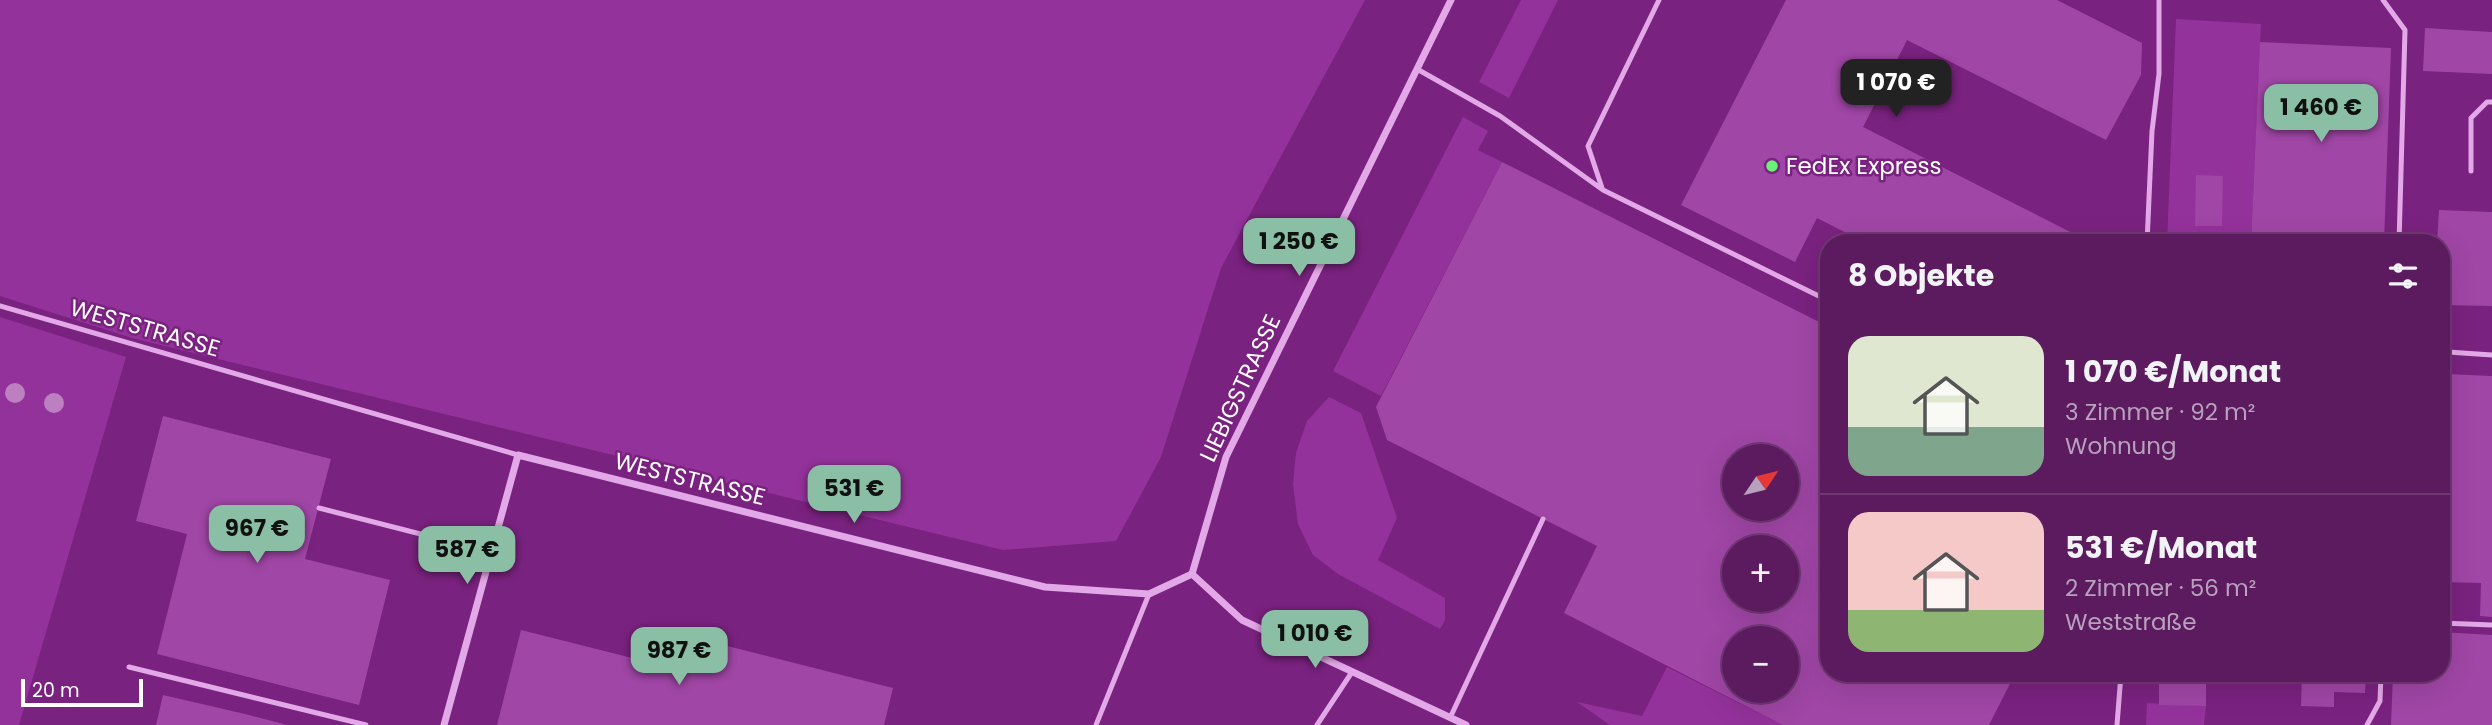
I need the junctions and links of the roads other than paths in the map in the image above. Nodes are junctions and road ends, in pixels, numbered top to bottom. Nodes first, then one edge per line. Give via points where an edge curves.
1 (1451, 0) edge
2 (1659, 0) edge
3 (2159, 0) edge
4 (2383, 0) edge
5 (1417, 69) junction
6 (2492, 102) edge
7 (2471, 171) dead end
8 (1603, 190) junction
9 (2147, 234) edge
10 (2399, 234) edge
11 (1820, 297) edge
12 (0, 306) edge
13 (2450, 352) edge
14 (2492, 355) edge
15 (518, 455) junction
16 (318, 508) dead end
17 (1543, 519) dead end
18 (491, 552) junction
19 (1192, 574) junction
20 (1149, 594) junction
21 (2450, 623) edge
22 (2492, 625) edge
23 (129, 667) dead end
24 (1352, 672) junction
25 (2120, 682) edge
26 (2381, 682) edge
27 (1450, 718) junction
28 (366, 725) edge
29 (444, 725) edge
30 (1096, 725) edge
31 (1317, 725) edge
32 (1465, 725) edge
33 (2117, 725) edge
34 (2367, 725) edge

1 - 5 street, LIEBIGSTRASSE
2 - 8 lane via 1588,146
3 - 9 lane via 2159,74
4 - 10 lane via 2405,30
5 - 8 lane via 1500,116
5 - 19 street, LIEBIGSTRASSE via 1226,457
6 - 7 lane via 2471,118
8 - 11 lane
12 - 15 lane, WESTSTRASSE
13 - 14 lane
15 - 18 street
15 - 20 street, WESTSTRASSE via 1045,587
16 - 18 lane
17 - 27 lane
18 - 29 street
19 - 20 street, WESTSTRASSE
19 - 24 street via 1242,620
20 - 30 lane
21 - 22 lane
23 - 28 lane
24 - 27 street
24 - 31 lane
25 - 33 lane
26 - 34 lane via 2380,701
27 - 32 street

